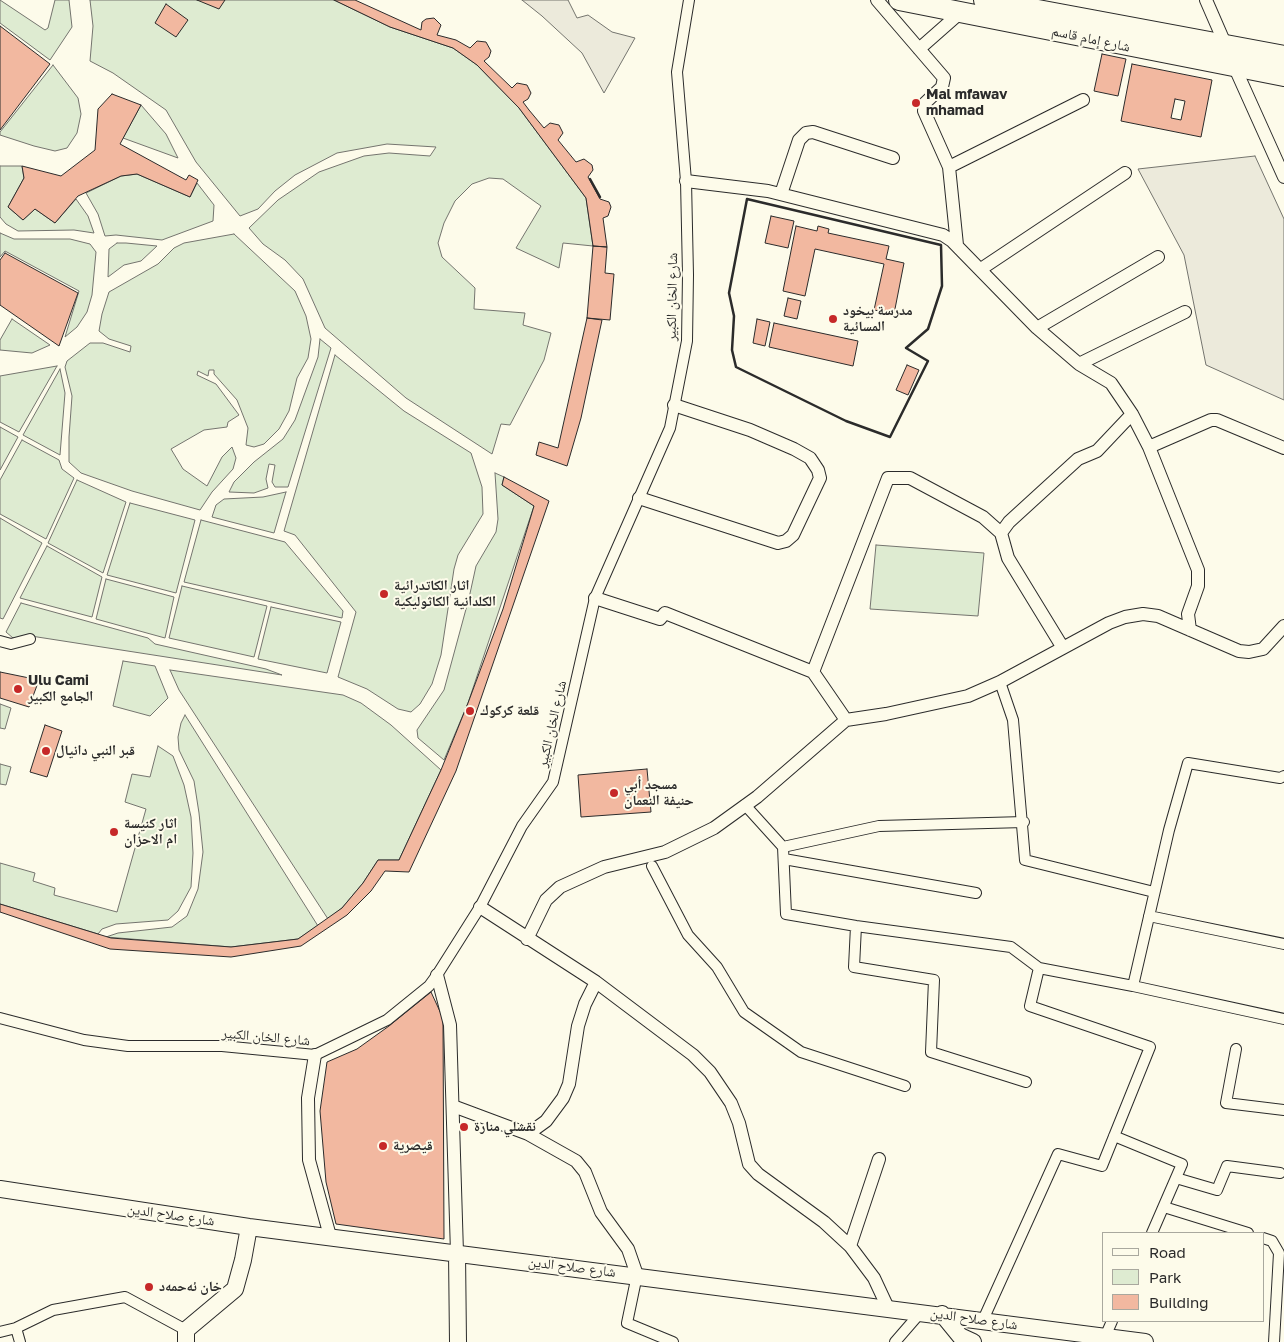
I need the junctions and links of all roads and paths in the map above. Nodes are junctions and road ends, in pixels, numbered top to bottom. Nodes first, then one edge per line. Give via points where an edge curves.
1 (689, 0) edge
2 (877, 0) edge
3 (899, 0) edge
4 (984, 0) edge
5 (1206, 0) edge
6 (961, 12) junction
7 (1226, 46) junction
8 (919, 48) junction
9 (1284, 56) edge
10 (1235, 68) junction
11 (1284, 76) edge
12 (1083, 100) dead end
13 (894, 158) dead end
14 (949, 167) junction
15 (1124, 174) dead end
16 (1284, 177) edge
17 (686, 181) junction
18 (781, 194) junction
19 (956, 245) junction
20 (1158, 257) dead end
21 (981, 269) junction
22 (1185, 312) dead end
23 (1037, 328) junction
24 (1079, 364) junction
25 (674, 405) junction
26 (1132, 414) junction
27 (1150, 447) junction
28 (1284, 448) edge
29 (639, 498) junction
30 (1001, 533) junction
31 (595, 598) junction
32 (1284, 626) edge
33 (1190, 630) junction
34 (30, 639) dead end
35 (0, 641) edge
36 (1063, 648) junction
37 (813, 672) junction
38 (1000, 682) junction
39 (846, 720) junction
40 (1284, 776) edge
41 (745, 805) junction
42 (1024, 822) junction
43 (783, 847) junction
44 (784, 859) junction
45 (652, 866) dead end
46 (1154, 892) junction
47 (976, 893) dead end
48 (480, 906) junction
49 (1149, 916) junction
50 (856, 926) junction
51 (527, 939) junction
52 (1284, 944) edge
53 (1039, 968) junction
54 (437, 974) junction
55 (596, 982) junction
56 (1132, 986) junction
57 (0, 1018) edge
58 (1284, 1019) edge
59 (1236, 1049) dead end
60 (315, 1055) junction
61 (1026, 1082) dead end
62 (905, 1086) dead end
63 (453, 1106) junction
64 (1284, 1110) edge
65 (528, 1134) junction
66 (1114, 1136) junction
67 (879, 1159) dead end
68 (1280, 1173) dead end
69 (1176, 1178) junction
70 (0, 1190) edge
71 (1164, 1207) junction
72 (249, 1226) junction
73 (1152, 1232) edge
74 (1245, 1232) edge
75 (330, 1236) junction
76 (1264, 1238) edge
77 (850, 1246) junction
78 (457, 1253) junction
79 (636, 1276) junction
80 (888, 1308) junction
81 (921, 1312) junction
82 (942, 1314) junction
83 (983, 1320) junction
84 (1112, 1322) edge
85 (16, 1328) junction
86 (0, 1332) edge
87 (186, 1336) edge
88 (1105, 1337) junction
89 (20, 1342) edge
90 (458, 1342) edge
91 (673, 1342) edge
92 (896, 1342) edge
93 (973, 1342) edge
94 (1145, 1342) edge
95 (1274, 1342) edge

1 - 17 street, شارع الخان الكبير via 676,72
2 - 8 street
3 - 6 main road, شارع إمام قاسم
4 - 7 main road, شارع إمام قاسم
5 - 7 street
6 - 8 street
6 - 10 main road, شارع إمام قاسم
7 - 9 main road, شارع إمام قاسم
7 - 10 main road
8 - 14 street via 944,78 942,87 926,103 924,111
10 - 11 main road, شارع إمام قاسم
10 - 16 street
12 - 14 street
13 - 18 street via 813,132 806,133 799,140
14 - 19 street
15 - 21 street
17 - 18 street
17 - 25 street, شارع الخان الكبير via 687,341
18 - 19 street via 943,235
19 - 21 street
20 - 23 street
21 - 23 street
22 - 24 street
23 - 24 street
24 - 26 street via 1111,383
25 - 29 street, شارع الخان الكبير via 670,428
25 - 29 street via 794,448 810,458 820,478 793,535 778,543
26 - 27 street
26 - 30 street via 1097,450 1078,459
27 - 28 street via 1217,420
27 - 33 street via 1200,575 1188,614
29 - 31 street, شارع الخان الكبير
30 - 36 street via 1008,558
30 - 37 street via 983,517 910,478 888,478
31 - 37 street via 660,619 665,612
31 - 48 street, شارع الخان الكبير via 553,782 522,826
32 - 33 street via 1264,649 1253,652 1239,650
33 - 36 street via 1158,616 1133,615 1109,623
34 - 35 street via 11,644
36 - 38 street
37 - 39 street
38 - 39 street via 968,696
38 - 42 street via 1013,720
39 - 41 street
40 - 46 street via 1280,778 1188,763
41 - 43 street
41 - 51 street via 714,828 665,852 604,867 560,887 546,900
42 - 43 street via 879,826
42 - 46 street via 1025,860
43 - 44 street
44 - 47 street
44 - 50 street via 786,914
45 - 62 street via 688,935 717,967 744,1012 801,1052
46 - 49 street
48 - 51 street
48 - 54 street, شارع الخان الكبير
49 - 52 street
49 - 56 street
50 - 53 street via 1010,947
50 - 61 street via 854,968 934,980 931,1052
51 - 55 street
53 - 56 street
53 - 66 street via 1030,1006 1150,1047
54 - 60 street, شارع الخان الكبير via 429,986 387,1020
54 - 63 street via 450,1024
55 - 65 street via 578,1026 569,1084 563,1098 546,1121
55 - 77 street via 704,1066 732,1104 749,1164
56 - 58 street
57 - 60 street, شارع الخان الكبير via 84,1040 128,1046 222,1046
59 - 64 street via 1226,1103
60 - 75 street via 308,1098 309,1160
63 - 65 street
63 - 78 street
65 - 79 street via 576,1161 585,1172 601,1212 628,1249
66 - 69 street via 1182,1164
66 - 83 street via 1102,1166 1058,1154
67 - 77 street
68 - 69 street via 1227,1166 1217,1190
69 - 71 street
70 - 72 street, شارع صلاح الدين
71 - 73 street
71 - 74 street
72 - 75 street, شارع صلاح الدين
72 - 87 street via 235,1289
75 - 78 street, شارع صلاح الدين
76 - 95 street via 1272,1241 1279,1253
77 - 80 street via 874,1278
78 - 79 street, شارع صلاح الدين
78 - 90 street
79 - 80 street, شارع صلاح الدين
79 - 91 street via 627,1323
80 - 81 street, شارع صلاح الدين
81 - 82 street, شارع صلاح الدين
81 - 92 street
82 - 83 street, شارع صلاح الدين
82 - 93 street via 960,1336
83 - 88 street, شارع صلاح الدين
84 - 88 street
85 - 86 street
85 - 87 street via 53,1310 125,1297
85 - 89 street
88 - 94 street, شارع صلاح الدين

